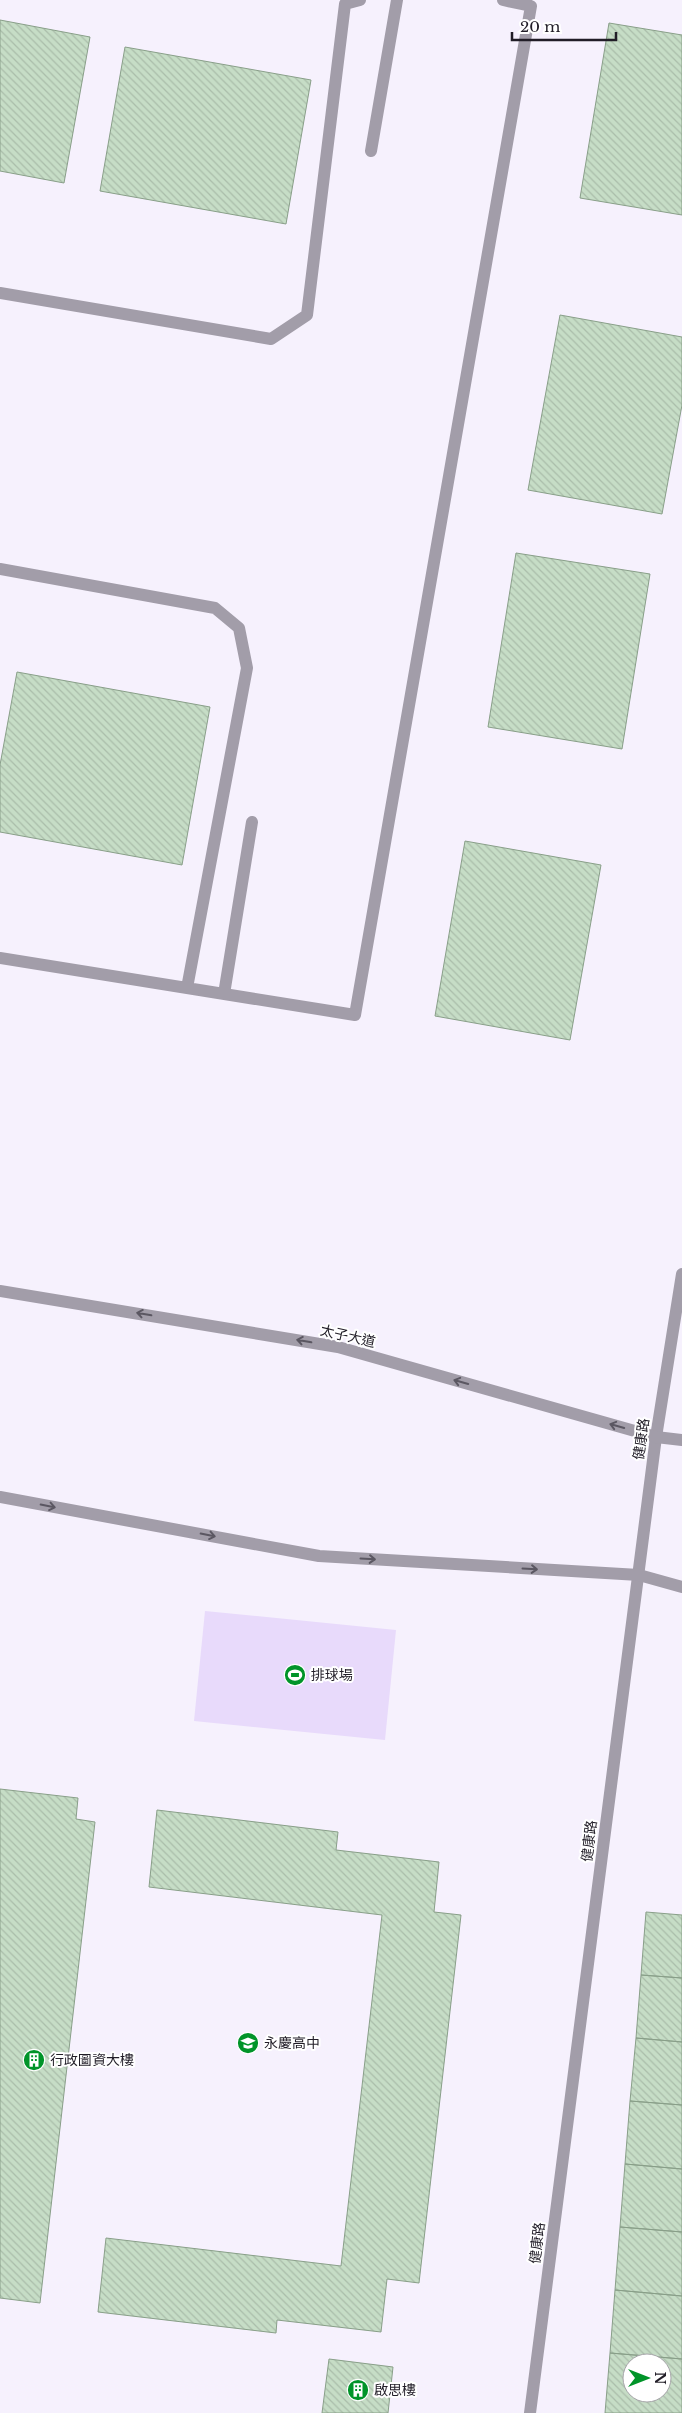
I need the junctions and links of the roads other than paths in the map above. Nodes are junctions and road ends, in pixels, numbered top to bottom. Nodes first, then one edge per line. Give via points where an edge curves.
1 (360, 0) edge
2 (397, 0) edge
3 (503, 0) edge
4 (371, 151) dead end
5 (0, 293) edge
6 (0, 569) edge
7 (252, 822) dead end
8 (0, 958) edge
9 (187, 988) junction
10 (224, 994) junction
11 (682, 1274) edge
12 (0, 1291) edge
13 (656, 1437) junction
14 (682, 1440) edge
15 (0, 1497) edge
16 (639, 1575) junction
17 (682, 1587) edge
18 (530, 2413) edge

1 - 5 street via 345,4 307,315 272,339
2 - 4 street
3 - 10 street via 531,6 355,1015
6 - 9 street via 215,608 239,628 247,668
7 - 10 street
8 - 9 street
9 - 10 street
11 - 13 street, 健康路
13 -> 12 street, 太子大道 via 338,1347
13 - 14 street, 太子大道
13 - 16 street, 健康路
15 -> 16 street via 319,1556
16 - 17 street
16 - 18 street, 健康路

